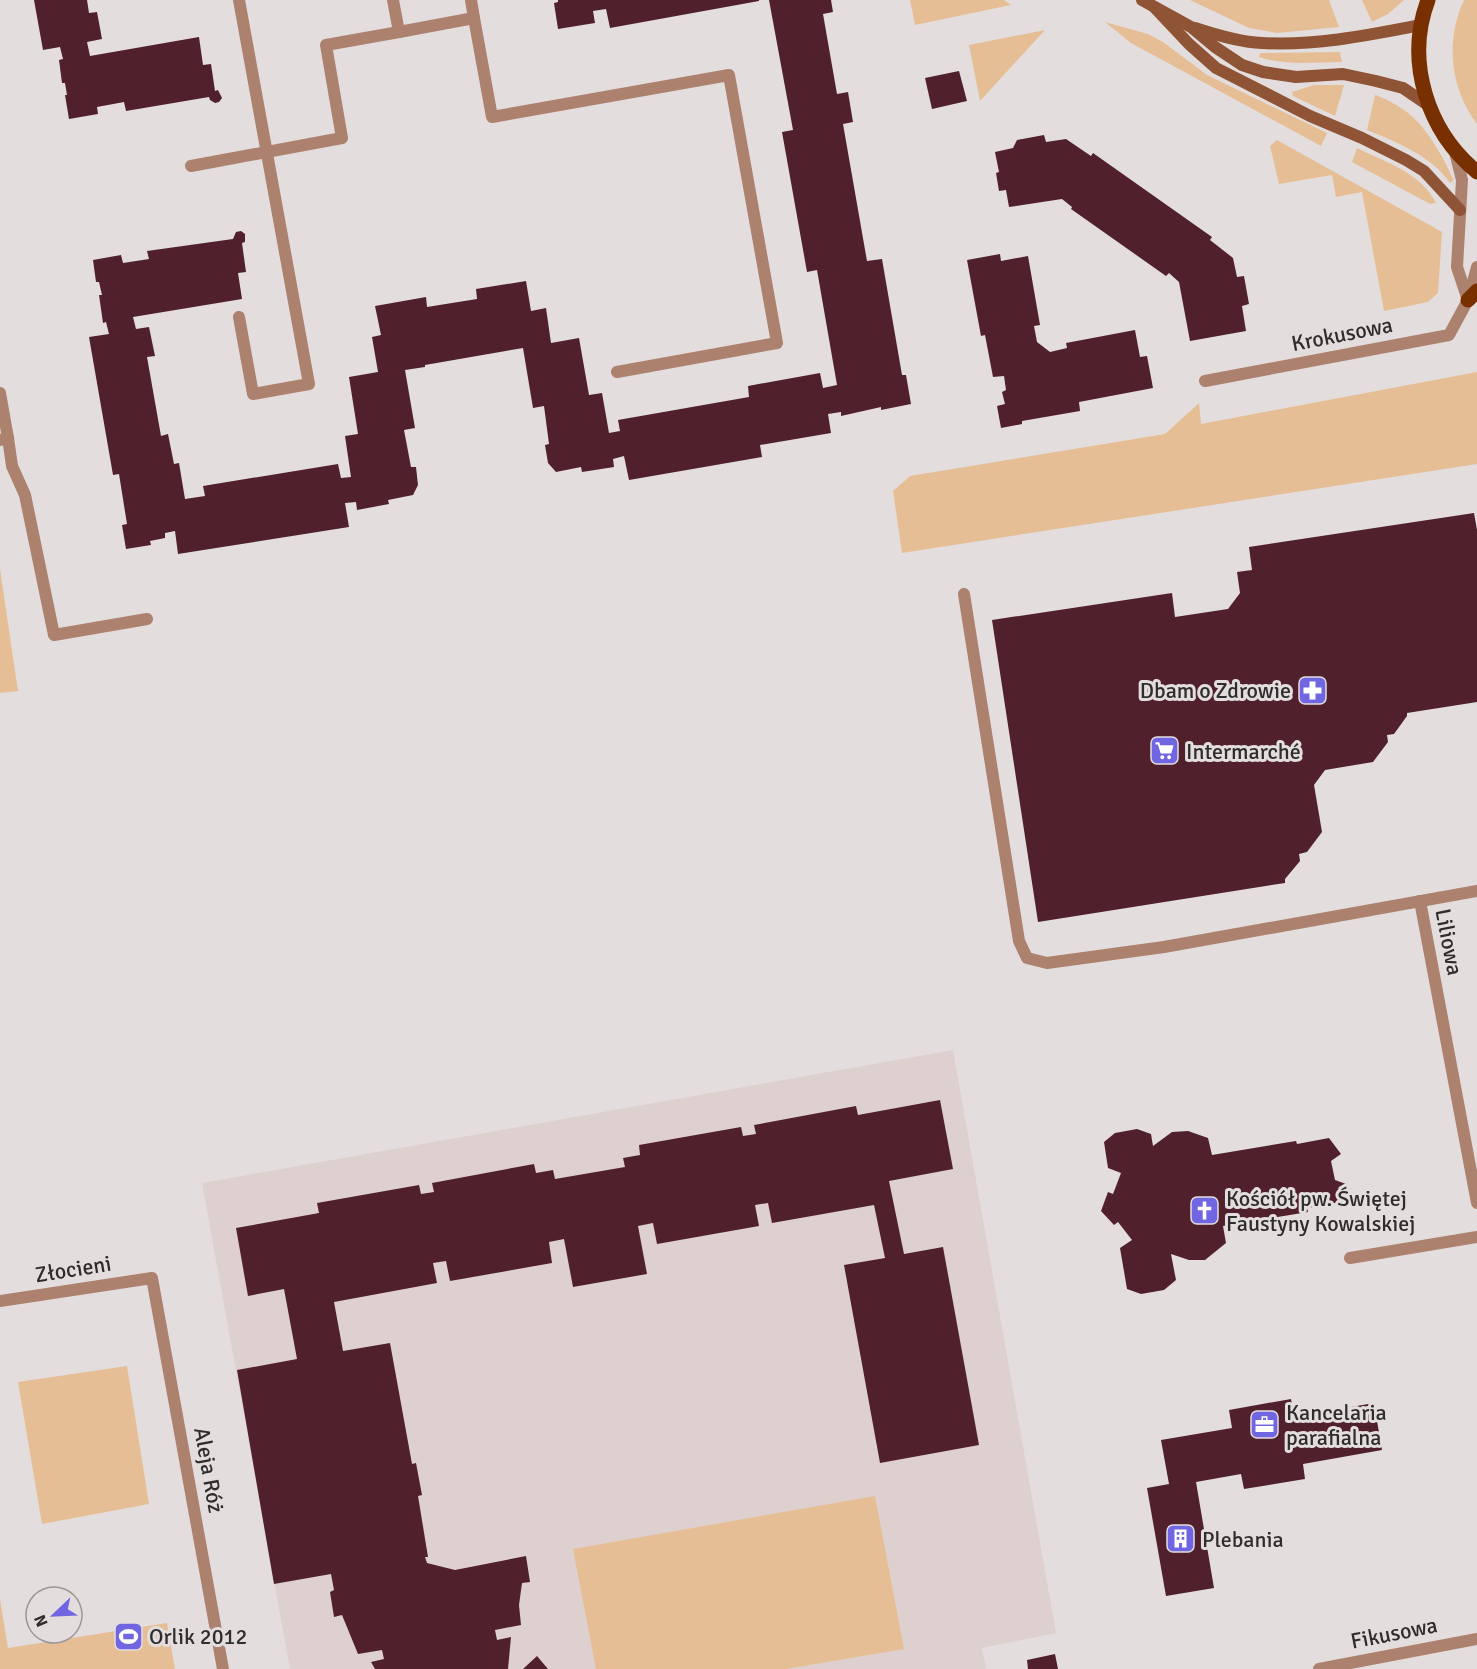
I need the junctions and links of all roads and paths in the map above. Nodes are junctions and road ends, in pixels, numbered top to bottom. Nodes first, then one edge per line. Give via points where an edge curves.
1 (239, 0) edge
2 (393, 0) edge
3 (471, 0) edge
4 (1142, 0) edge
5 (1428, 0) edge
6 (1155, 8) junction
7 (474, 18) junction
8 (1421, 25) junction
9 (1191, 27) junction
10 (399, 32) junction
11 (1428, 105) junction
12 (266, 152) junction
13 (1455, 152) junction
14 (191, 166) dead end
15 (1477, 172) edge
16 (1460, 210) junction
17 (1477, 267) edge
18 (1474, 299) edge
19 (240, 317) dead end
20 (617, 372) dead end
21 (1206, 381) dead end
22 (0, 393) edge
23 (4, 439) edge
24 (964, 594) dead end
25 (147, 619) dead end
26 (1477, 891) edge
27 (1420, 901) junction
28 (1477, 1203) edge
29 (1477, 1237) edge
30 (1350, 1258) dead end
31 (152, 1278) joint
32 (0, 1301) edge
33 (1477, 1639) edge
34 (223, 1669) edge
35 (1319, 1669) edge

1 - 12 street
2 - 10 street
3 - 7 street
4 - 6 street
5 - 8 main road
6 - 9 street
6 - 16 street via 1216,68 1406,160 1424,171
7 - 10 street
7 - 20 street via 492,117 729,75 777,343
8 - 9 street via 1303,43 1261,43
8 - 11 main road via 1419,65
9 - 11 street via 1228,57 1253,68 1296,77 1343,75 1376,81 1403,88
10 - 12 street via 326,45 342,138
11 - 13 main road
12 - 14 street
12 - 19 street via 309,384 254,394
13 - 15 main road
13 - 16 street via 1462,180
16 - 18 street via 1457,267
17 - 18 street, Krokusowa
18 - 21 street, Krokusowa via 1449,335
22 - 23 street
23 - 25 street via 26,495 54,635
24 - 27 street via 1019,941 1027,958 1047,963 1164,947
26 - 27 street
27 - 28 street, Liliowa
29 - 30 street
31 - 32 street, Złocieni
31 - 34 street, Aleja Róż
33 - 35 street, Fikusowa

